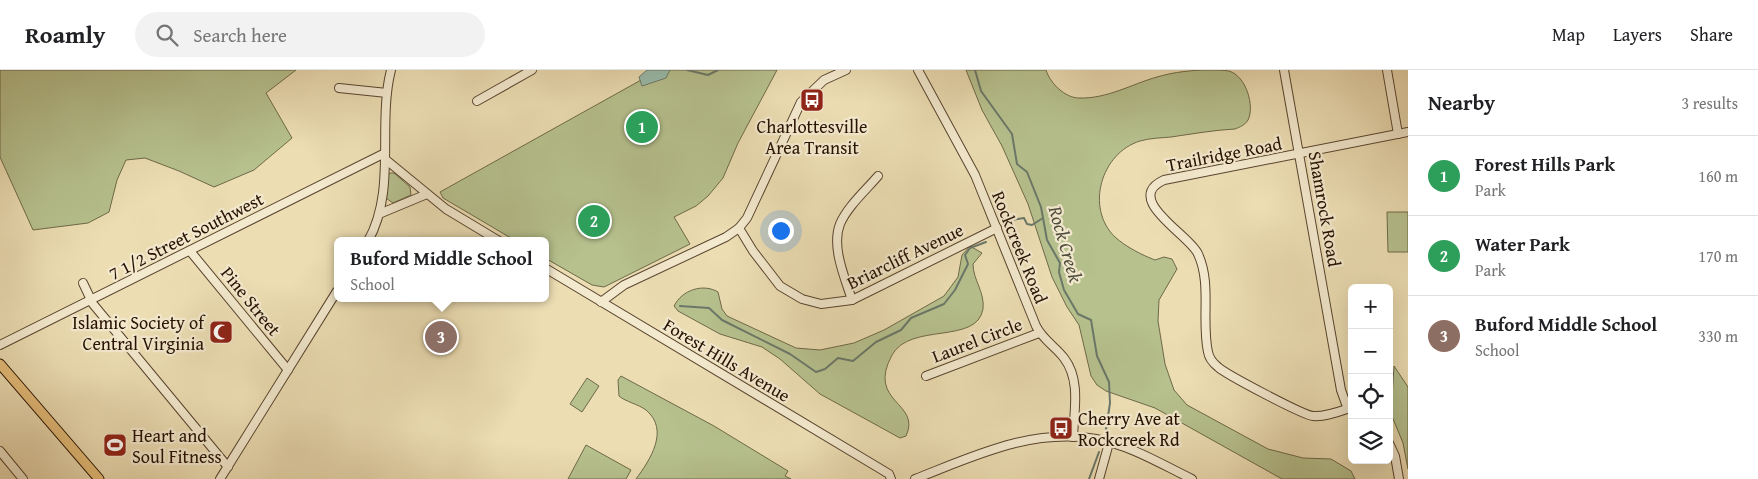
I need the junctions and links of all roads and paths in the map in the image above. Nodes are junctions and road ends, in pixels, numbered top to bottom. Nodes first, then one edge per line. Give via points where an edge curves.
1 (391, 70) edge
2 (532, 70) edge
3 (846, 70) edge
4 (918, 70) edge
5 (1284, 70) edge
6 (1386, 70) edge
7 (339, 88) dead end
8 (387, 93) junction
9 (477, 101) dead end
10 (1408, 132) edge
11 (1398, 134) junction
12 (1300, 154) junction
13 (385, 156) junction
14 (878, 176) dead end
15 (427, 194) junction
16 (379, 214) junction
17 (739, 228) junction
18 (997, 228) junction
19 (370, 237) edge
20 (492, 237) edge
21 (190, 251) junction
22 (549, 270) edge
23 (83, 283) dead end
24 (334, 296) edge
25 (91, 300) junction
26 (852, 300) junction
27 (601, 302) junction
28 (1039, 332) junction
29 (0, 345) edge
30 (0, 364) edge
31 (288, 370) junction
32 (926, 376) dead end
33 (1348, 403) edge
34 (1348, 410) edge
35 (1073, 437) junction
36 (1109, 443) junction
37 (0, 451) edge
38 (1393, 452) edge
39 (228, 467) junction
40 (23, 479) edge
41 (99, 479) edge
42 (220, 479) edge
43 (891, 479) edge
44 (915, 479) edge
45 (1099, 479) edge
46 (1192, 479) edge
47 (1399, 479) edge

1 - 8 street
2 - 9 street
3 - 17 street via 824,80 801,102 747,218
4 - 18 street, Rockcreek Road via 966,157
5 - 12 street, Shamrock Road
6 - 11 street
7 - 8 street
8 - 13 street
10 - 11 street, Trailridge Road
11 - 12 street, Trailridge Road
12 - 33 street, Shamrock Road via 1341,390
12 - 34 street, Trailridge Road via 1164,180 1153,190 1152,202 1160,217 1189,240 1198,253 1204,277 1208,352 1214,364 1308,415
13 - 15 street
13 - 16 street
13 - 21 street, 7 1/2 Street Southwest
14 - 26 street via 844,217 838,232 840,258
15 - 16 street
15 - 20 street
16 - 19 street
17 - 26 street, Briarcliff Avenue via 768,271 792,295 821,304
17 - 27 street via 624,285
18 - 26 street, Briarcliff Avenue
18 - 28 street, Rockcreek Road
21 - 25 street, 7 1/2 Street Southwest
21 - 31 street, Pine Street
22 - 27 street, Forest Hills Avenue
23 - 25 street
24 - 31 street
25 - 29 street, 7 1/2 Street Southwest
25 - 39 street
27 - 43 street, Forest Hills Avenue via 889,474
28 - 32 street, Laurel Circle
28 - 35 street, Rockcreek Road via 1064,358 1073,374
30 - 41 main road
31 - 39 street
35 - 36 street
35 - 44 street via 1043,437 1005,445
36 - 45 street
36 - 46 street via 1151,458
37 - 40 street
38 - 47 street
39 - 42 street

